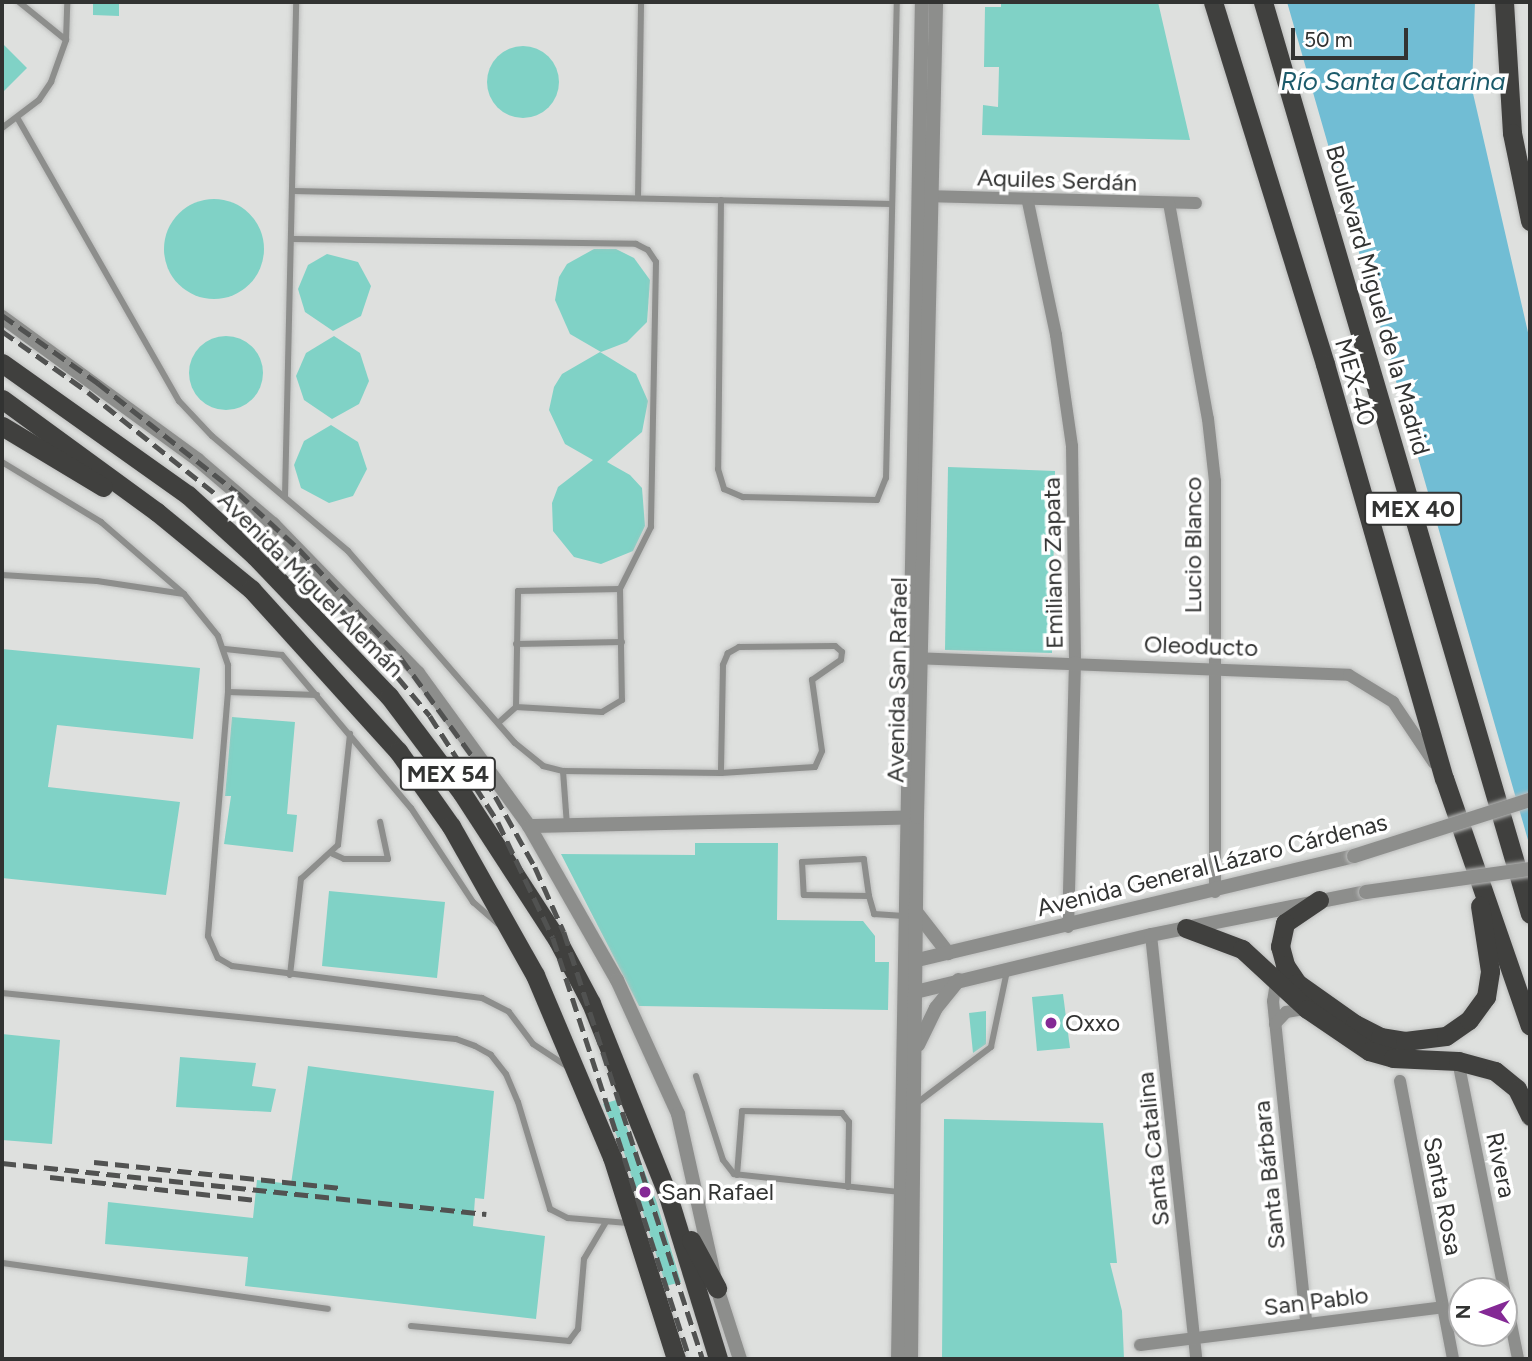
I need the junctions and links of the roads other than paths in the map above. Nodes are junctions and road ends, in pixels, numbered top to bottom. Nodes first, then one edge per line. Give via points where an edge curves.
1 (19, 2) edge
2 (67, 2) edge
3 (296, 2) edge
4 (641, 2) edge
5 (897, 2) edge
6 (922, 2) edge
7 (936, 2) edge
8 (1213, 2) edge
9 (1263, 2) edge
10 (1504, 2) edge
11 (66, 40) junction
12 (18, 119) junction
13 (2, 128) edge
14 (293, 191) junction
15 (924, 196) junction
16 (638, 198) junction
17 (721, 200) junction
18 (1028, 202) junction
19 (1196, 203) dead end
20 (892, 204) junction
21 (1169, 204) junction
22 (1530, 221) edge
23 (292, 239) junction
24 (2, 317) edge
25 (2, 363) edge
26 (2, 400) edge
27 (2, 426) edge
28 (2, 462) edge
29 (285, 496) junction
30 (157, 512) junction
31 (2, 575) edge
32 (620, 589) junction
33 (184, 594) junction
34 (622, 642) junction
35 (516, 644) junction
36 (225, 649) junction
37 (914, 657) junction
38 (1075, 662) junction
39 (1212, 668) junction
40 (228, 692) junction
41 (317, 695) junction
42 (516, 707) junction
43 (498, 723) junction
44 (350, 734) junction
45 (563, 771) junction
46 (721, 773) junction
47 (1444, 778) junction
48 (1530, 800) edge
49 (911, 817) junction
50 (380, 822) dead end
51 (529, 825) junction
52 (567, 825) junction
53 (333, 854) junction
54 (1475, 863) junction
55 (1530, 869) edge
56 (1215, 892) junction
57 (869, 895) junction
58 (1319, 900) junction
59 (910, 914) junction
60 (1530, 914) edge
61 (1068, 927) junction
62 (1186, 928) junction
63 (1151, 935) junction
64 (513, 936) junction
65 (948, 953) junction
66 (909, 962) junction
67 (1008, 969) junction
68 (290, 975) junction
69 (959, 981) junction
70 (1288, 984) junction
71 (2, 993) edge
72 (909, 994) junction
73 (1307, 1009) junction
74 (1275, 1024) junction
75 (1530, 1026) edge
76 (914, 1052) junction
77 (1458, 1061) junction
78 (580, 1073) junction
79 (696, 1076) dead end
80 (1399, 1081) dead end
81 (914, 1105) junction
82 (1530, 1116) edge
83 (737, 1175) junction
84 (848, 1187) junction
85 (900, 1192) junction
86 (668, 1196) junction
87 (606, 1222) junction
88 (633, 1224) junction
89 (2, 1263) edge
90 (717, 1288) junction
91 (1443, 1307) junction
92 (328, 1309) dead end
93 (1306, 1322) junction
94 (411, 1326) dead end
95 (1194, 1339) junction
96 (1140, 1345) dead end
97 (676, 1359) edge
98 (719, 1359) edge
99 (740, 1359) edge
100 (898, 1359) edge
101 (911, 1359) edge
102 (1196, 1359) edge
103 (1453, 1359) edge
104 (1518, 1359) edge

1 - 11 lane
2 - 11 lane
3 - 14 lane
4 - 16 lane
5 - 20 lane
6 - 15 street, Avenida San Rafael
7 - 15 street, Avenida San Rafael
8 - 47 highway, MEX-40 / MEX 40 via 1325,364
9 - 60 highway, Boulevard Miguel de la Madrid / MEX 40
10 - 22 highway via 1512,133
11 - 12 lane via 51,82
12 - 13 lane
12 - 29 lane via 179,401 212,436
14 - 16 lane
14 - 23 lane
15 - 18 street, Aquiles Serdán
15 - 37 street, Avenida San Rafael
16 - 17 lane
17 - 20 lane
17 - 20 lane via 718,469 724,489 743,497 866,502 877,500 886,484
18 - 21 street, Aquiles Serdán
18 - 38 street, Emiliano Zapata via 1056,335 1072,446
19 - 21 street, Aquiles Serdán
21 - 39 street, Lucio Blanco via 1213,452
23 - 29 lane
23 - 32 lane via 636,244 648,250 656,262 652,527
24 - 51 street via 198,460 273,524 418,673
25 - 86 highway, Avenida Miguel Alemán / MEX 54 via 188,495 331,632 389,696 513,866 558,941 627,1085
26 - 30 highway, Avenida Miguel Alemán / MEX 54
27 - 30 highway via 112,492
28 - 33 lane via 101,522
29 - 43 lane via 348,551
30 - 64 highway, Avenida Miguel Alemán / MEX 54 via 251,589 398,751 450,826
31 - 33 lane via 97,581
32 - 34 lane
32 - 35 lane via 519,591
33 - 36 lane
34 - 35 lane
34 - 42 lane via 624,692 611,709
35 - 42 lane
36 - 40 lane
36 - 41 lane via 279,653
37 - 38 street, Oleoducto
37 - 49 street, Avenida San Rafael
38 - 39 street, Oleoducto
38 - 61 street, Emiliano Zapata
39 - 47 street, Oleoducto via 1349,675 1393,702
39 - 56 street, Lucio Blanco
40 - 41 lane
40 - 68 lane via 210,946 232,966
41 - 44 lane
42 - 43 lane
43 - 45 lane via 528,756
44 - 53 lane via 339,841
44 - 64 lane via 416,815 473,902
45 - 46 lane
45 - 52 lane
46 - 46 lane via 723,666 728,653 739,647 835,646 842,652 841,660 812,680 821,761 815,766
47 - 54 highway, MEX 40
48 - 56 street, Avenida General Lázaro Cárdenas, bridge via 1354,856
49 - 52 street
49 - 59 street, Avenida San Rafael
50 - 53 lane via 388,859 344,859
51 - 52 street
51 - 90 street via 617,979 678,1114
53 - 68 lane via 301,879
54 - 70 highway via 1489,986 1479,1010 1458,1029 1425,1040 1380,1037
54 - 75 highway, MEX 40
55 - 58 street, bridge
56 - 61 street, Avenida General Lázaro Cárdenas
57 - 57 lane via 864,859 802,862 804,895
57 - 59 lane via 874,914
58 - 62 street
58 - 70 highway via 1295,914 1282,930
59 - 65 street
59 - 66 street, Avenida San Rafael
61 - 65 street, Avenida General Lázaro Cárdenas
62 - 63 street
62 - 70 highway via 1242,949
63 - 67 street
63 - 95 street, Santa Catalina
64 - 78 highway, Avenida Miguel Alemán / MEX 54
65 - 66 street, Avenida General Lázaro Cárdenas
66 - 72 street, Avenida San Rafael
67 - 69 street
67 - 81 lane via 991,1047
68 - 78 lane via 482,998 513,1015 548,1057
69 - 72 street
69 - 76 street via 927,1023
70 - 73 highway
70 - 74 street, Santa Bárbara via 1273,994
71 - 87 lane via 443,1037 475,1045 491,1055 506,1074 519,1102 550,1209 560,1216
72 - 76 street, Avenida San Rafael
72 - 85 street, Avenida San Rafael
73 - 74 street via 1286,1012
73 - 77 highway via 1369,1051 1401,1059
74 - 93 street, Santa Bárbara
76 - 81 street, Avenida San Rafael
77 - 82 highway via 1489,1068 1510,1081
77 - 104 street, Rivera
78 - 88 highway, Avenida Miguel Alemán / MEX 54
79 - 83 lane via 723,1160
80 - 91 street, Santa Rosa
81 - 101 street, Avenida San Rafael
83 - 84 lane
83 - 84 lane via 742,1111 842,1113 849,1122
84 - 85 lane
85 - 100 street, Avenida San Rafael
86 - 90 highway
86 - 98 highway, Avenida Miguel Alemán / MEX 54
87 - 88 lane
87 - 94 lane via 584,1259 578,1329 569,1341
88 - 97 highway, Avenida Miguel Alemán / MEX 54
89 - 92 lane
90 - 99 street
91 - 93 street, San Pablo
91 - 103 street, Santa Rosa
93 - 95 street, San Pablo
95 - 96 street, San Pablo
95 - 102 street, Santa Catalina

